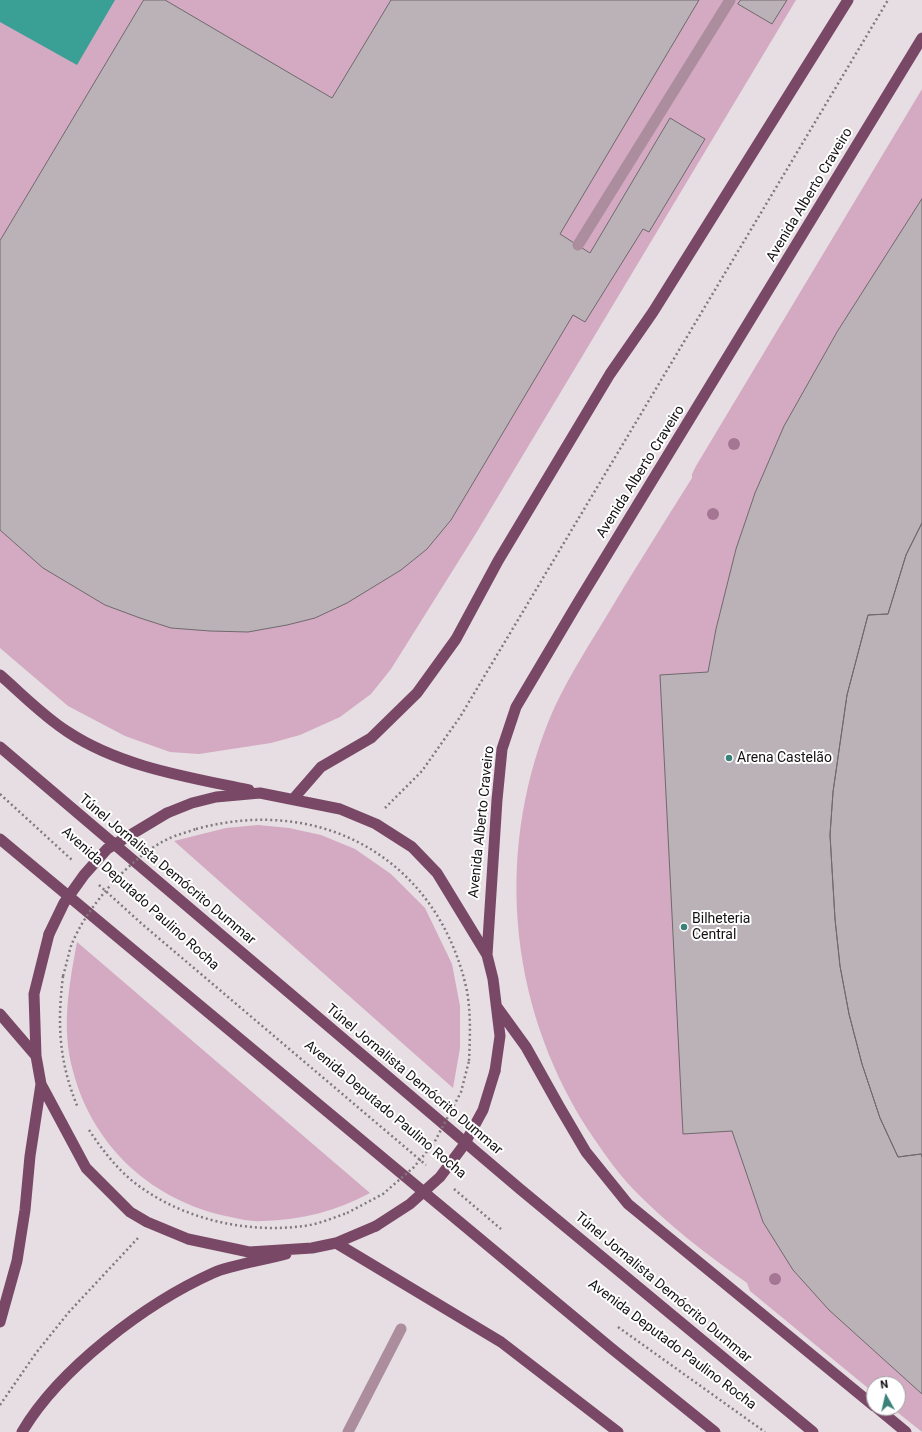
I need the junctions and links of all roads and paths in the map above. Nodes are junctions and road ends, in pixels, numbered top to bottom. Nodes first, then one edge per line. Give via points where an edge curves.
1 (730, 0) edge
2 (848, 0) edge
3 (888, 0) edge
4 (922, 38) edge
5 (578, 245) dead end
6 (0, 675) edge
7 (0, 747) edge
8 (260, 793) junction
9 (0, 794) edge
10 (294, 798) junction
11 (388, 805) dead end
12 (0, 839) edge
13 (366, 840) dead end
14 (364, 844) junction
15 (74, 861) dead end
16 (97, 882) dead end
17 (487, 955) junction
18 (497, 1007) junction
19 (0, 1014) edge
20 (36, 1056) junction
21 (41, 1084) junction
22 (78, 1110) dead end
23 (86, 1124) dead end
24 (428, 1167) dead end
25 (452, 1188) dead end
26 (160, 1199) junction
27 (158, 1204) dead end
28 (507, 1234) dead end
29 (137, 1241) dead end
30 (336, 1242) junction
31 (312, 1248) junction
32 (0, 1322) edge
33 (618, 1326) dead end
34 (401, 1329) dead end
35 (866, 1399) edge
36 (0, 1405) edge
37 (887, 1416) edge
38 (22, 1432) edge
39 (348, 1432) edge
40 (618, 1432) edge
41 (715, 1432) edge
42 (764, 1432) edge
43 (813, 1432) edge
44 (906, 1432) edge

1 - 5 lane
2 - 10 main road via 653,312 610,374 498,561 456,639 417,693 371,738 321,767
3 - 11 path, Avenida Alberto Craveiro via 460,717 422,771
4 - 17 main road, Avenida Alberto Craveiro via 516,707 502,749
6 - 8 main road via 68,732 96,747 134,763
7 - 43 main road, Túnel Jornalista Demócrito Dummar via 520,1189
8 - 10 main road
8 - 20 main road, bridge via 216,797 167,813 107,849 84,875 64,903 49,934 34,994
9 - 15 path, Avenida Deputado Paulino Rocha
10 - 17 main road via 340,809 376,824 412,847 437,873
12 - 41 main road
13 - 14 path
14 - 22 path, bridge via 330,830 297,822 249,820 212,824 169,838 120,874 101,896 82,926 71,946 63,976 60,1002 61,1054
14 - 26 path, bridge via 409,879 438,916 456,952 467,992 471,1034 469,1061 461,1092 434,1143 414,1168 383,1194 348,1213 305,1226 255,1227 216,1222
16 - 24 path, Avenida Deputado Paulino Rocha via 142,924
17 - 18 main road
18 - 30 main road, bridge via 500,1036 495,1071 483,1110 464,1145 440,1177 410,1204 376,1226
18 - 35 main road via 526,1047 586,1152 628,1204
19 - 20 main road
20 - 21 main road
21 - 31 main road via 86,1168 130,1212 188,1239 249,1252
21 - 32 main road via 24,1218
23 - 26 path via 116,1165
25 - 28 path, Avenida Deputado Paulino Rocha
26 - 27 path
29 - 36 path via 69,1312 36,1353
30 - 31 main road
30 - 40 main road via 501,1342
31 - 38 main road via 214,1272 155,1305 84,1358 34,1412
33 - 42 path, Avenida Deputado Paulino Rocha
34 - 39 lane
37 - 44 main road

